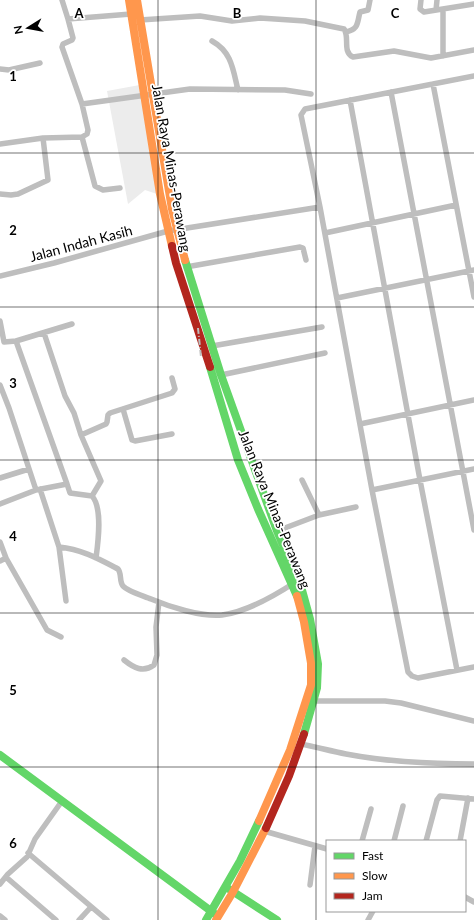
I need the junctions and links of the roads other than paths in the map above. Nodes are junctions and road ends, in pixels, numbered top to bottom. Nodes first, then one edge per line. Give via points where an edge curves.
1 (62, 0) edge
2 (130, 0) edge
3 (137, 0) edge
4 (370, 0) edge
5 (421, 0) edge
6 (437, 0) edge
7 (466, 3) edge
8 (474, 4) edge
9 (443, 9) junction
10 (436, 10) junction
11 (131, 14) junction
12 (68, 19) junction
13 (140, 20) junction
14 (346, 32) junction
15 (212, 41) dead end
16 (474, 50) edge
17 (443, 56) junction
18 (40, 63) dead end
19 (0, 69) edge
20 (474, 76) edge
21 (433, 84) junction
22 (238, 90) junction
23 (391, 92) junction
24 (149, 94) junction
25 (311, 94) dead end
26 (350, 100) junction
27 (82, 104) junction
28 (82, 137) junction
29 (44, 138) junction
30 (0, 144) edge
31 (120, 188) dead end
32 (0, 194) edge
33 (456, 205) junction
34 (320, 207) junction
35 (414, 214) junction
36 (373, 223) junction
37 (177, 230) junction
38 (168, 231) junction
39 (325, 233) junction
40 (306, 260) dead end
41 (186, 267) junction
42 (472, 270) edge
43 (0, 276) edge
44 (427, 279) junction
45 (385, 288) junction
46 (474, 297) edge
47 (337, 298) junction
48 (0, 321) edge
49 (72, 324) dead end
50 (322, 327) dead end
51 (44, 333) junction
52 (16, 341) junction
53 (2, 343) edge
54 (212, 346) junction
55 (325, 353) dead end
56 (221, 375) junction
57 (172, 378) dead end
58 (0, 385) edge
59 (474, 400) edge
60 (451, 406) junction
61 (123, 409) junction
62 (408, 414) junction
63 (360, 424) junction
64 (172, 434) dead end
65 (81, 435) junction
66 (474, 468) edge
67 (29, 469) junction
68 (463, 470) junction
69 (0, 478) edge
70 (302, 480) dead end
71 (420, 480) junction
72 (67, 484) junction
73 (38, 489) junction
74 (372, 490) junction
75 (92, 496) junction
76 (0, 504) edge
77 (356, 507) dead end
78 (319, 515) junction
79 (474, 530) edge
80 (277, 531) junction
81 (0, 542) edge
82 (60, 547) junction
83 (6, 558) junction
84 (96, 558) junction
85 (0, 561) edge
86 (295, 582) junction
87 (66, 601) dead end
88 (159, 602) junction
89 (60, 637) dead end
90 (124, 660) dead end
91 (474, 667) edge
92 (457, 670) junction
93 (314, 701) junction
94 (474, 721) edge
95 (301, 744) junction
96 (0, 755) edge
97 (474, 764) edge
98 (471, 799) edge
99 (62, 801) junction
100 (403, 806) dead end
101 (371, 809) dead end
102 (264, 831) junction
103 (362, 840) edge
104 (394, 840) edge
105 (426, 840) edge
106 (460, 840) edge
107 (314, 846) junction
108 (326, 850) edge
109 (28, 853) junction
110 (6, 877) junction
111 (0, 883) edge
112 (310, 885) dead end
113 (225, 887) junction
114 (233, 892) junction
115 (91, 907) junction
116 (0, 916) edge
117 (215, 916) edge
118 (5, 920) edge
119 (56, 920) edge
120 (79, 920) edge
121 (107, 920) edge
122 (206, 920) edge
123 (277, 920) edge

1 - 12 street
2 - 11 main road, Jalan Raya Minas-Perawang
3 - 13 main road, Jalan Raya Minas-Perawang
4 - 14 street via 368,10 360,12 356,28
5 - 10 street via 422,11
6 - 10 street
7 - 8 street
7 - 9 street
9 - 10 street
9 - 17 street
11 - 12 street
11 - 24 main road, Jalan Raya Minas-Perawang
12 - 27 street via 73,38 62,47
13 - 14 street via 200,16 232,21 260,18 295,20 340,27
13 - 24 main road, Jalan Raya Minas-Perawang
14 - 17 street via 350,56 394,51 431,58
15 - 22 street via 227,53
16 - 17 street
18 - 19 street via 9,70
20 - 21 street
21 - 23 street
21 - 33 street
22 - 24 street via 190,89
22 - 25 street via 285,90
23 - 26 street
23 - 35 street
24 - 27 street
24 - 37 main road, Jalan Raya Minas-Perawang
24 - 38 main road, Jalan Raya Minas-Perawang via 160,194
26 - 34 street via 305,109 301,113
26 - 36 street
27 - 28 street via 88,130
28 - 29 street
28 - 31 street via 95,186 103,190
29 - 30 street
29 - 32 street via 48,180 18,194
33 - 35 street
33 - 42 street
34 - 37 street, Jalan Indah Kasih
34 - 39 street
35 - 36 street
35 - 44 street
36 - 39 street
36 - 45 street
37 - 38 street, Jalan Indah Kasih
37 - 41 main road, Jalan Raya Minas-Perawang
38 - 43 street, Jalan Indah Kasih
38 - 86 main road, Jalan Raya Minas-Perawang via 238,460 261,516
39 - 47 street
40 - 41 street via 303,248 300,247
41 - 54 main road, Jalan Raya Minas-Perawang
42 - 44 street
42 - 46 street
44 - 45 street
44 - 60 street
45 - 47 street
45 - 62 street
47 - 63 street
48 - 53 street
49 - 51 street
50 - 54 street
51 - 52 street
51 - 65 street
52 - 53 street
52 - 72 street
54 - 56 main road, Jalan Raya Minas-Perawang
55 - 56 street
56 - 80 main road, Jalan Raya Minas-Perawang
57 - 61 street via 175,389 172,393
58 - 67 street
59 - 60 street
60 - 62 street
60 - 68 street
61 - 64 street via 132,440
61 - 65 street via 108,414 106,424
62 - 63 street
62 - 71 street
63 - 74 street
65 - 75 street via 102,481
66 - 68 street
67 - 69 street
67 - 73 street
68 - 71 street
68 - 79 street
70 - 78 street
71 - 74 street
71 - 92 street
72 - 73 street
72 - 75 street via 70,493
73 - 76 street
73 - 82 street
74 - 92 street via 408,672 418,678
75 - 84 street via 97,505
77 - 78 street
78 - 80 street
80 - 86 main road, Jalan Raya Minas-Perawang
81 - 83 street
82 - 84 street via 74,549
82 - 87 street
83 - 85 street
83 - 89 street via 47,630
84 - 88 street via 118,569 121,583 125,588
86 - 88 street via 264,600 221,615 193,612
86 - 93 main road, Jalan Raya Minas-Perawang via 306,603 315,644 318,664
86 - 113 main road, Jalan Raya Minas-Perawang via 308,640 311,685 290,750 270,798
88 - 90 street via 156,628 157,655 154,664 142,670
91 - 92 street
93 - 94 street via 385,700
93 - 95 main road, Jalan Raya Minas-Perawang
95 - 97 street via 379,759 433,764
95 - 102 main road, Jalan Raya Minas-Perawang
96 - 99 main road
98 - 105 street via 440,796
98 - 106 street
99 - 109 street
99 - 117 main road
100 - 104 street
101 - 103 street
102 - 107 street
102 - 114 main road, Jalan Raya Minas-Perawang
107 - 108 street
107 - 112 street
109 - 110 street
109 - 115 street
110 - 111 street
110 - 119 street
113 - 114 main road
113 - 117 main road, Jalan Raya Minas-Perawang
114 - 117 main road, Jalan Raya Minas-Perawang
114 - 123 main road
115 - 120 street
115 - 121 street
116 - 118 street
117 - 122 main road, Jalan Raya Minas-Perawang

